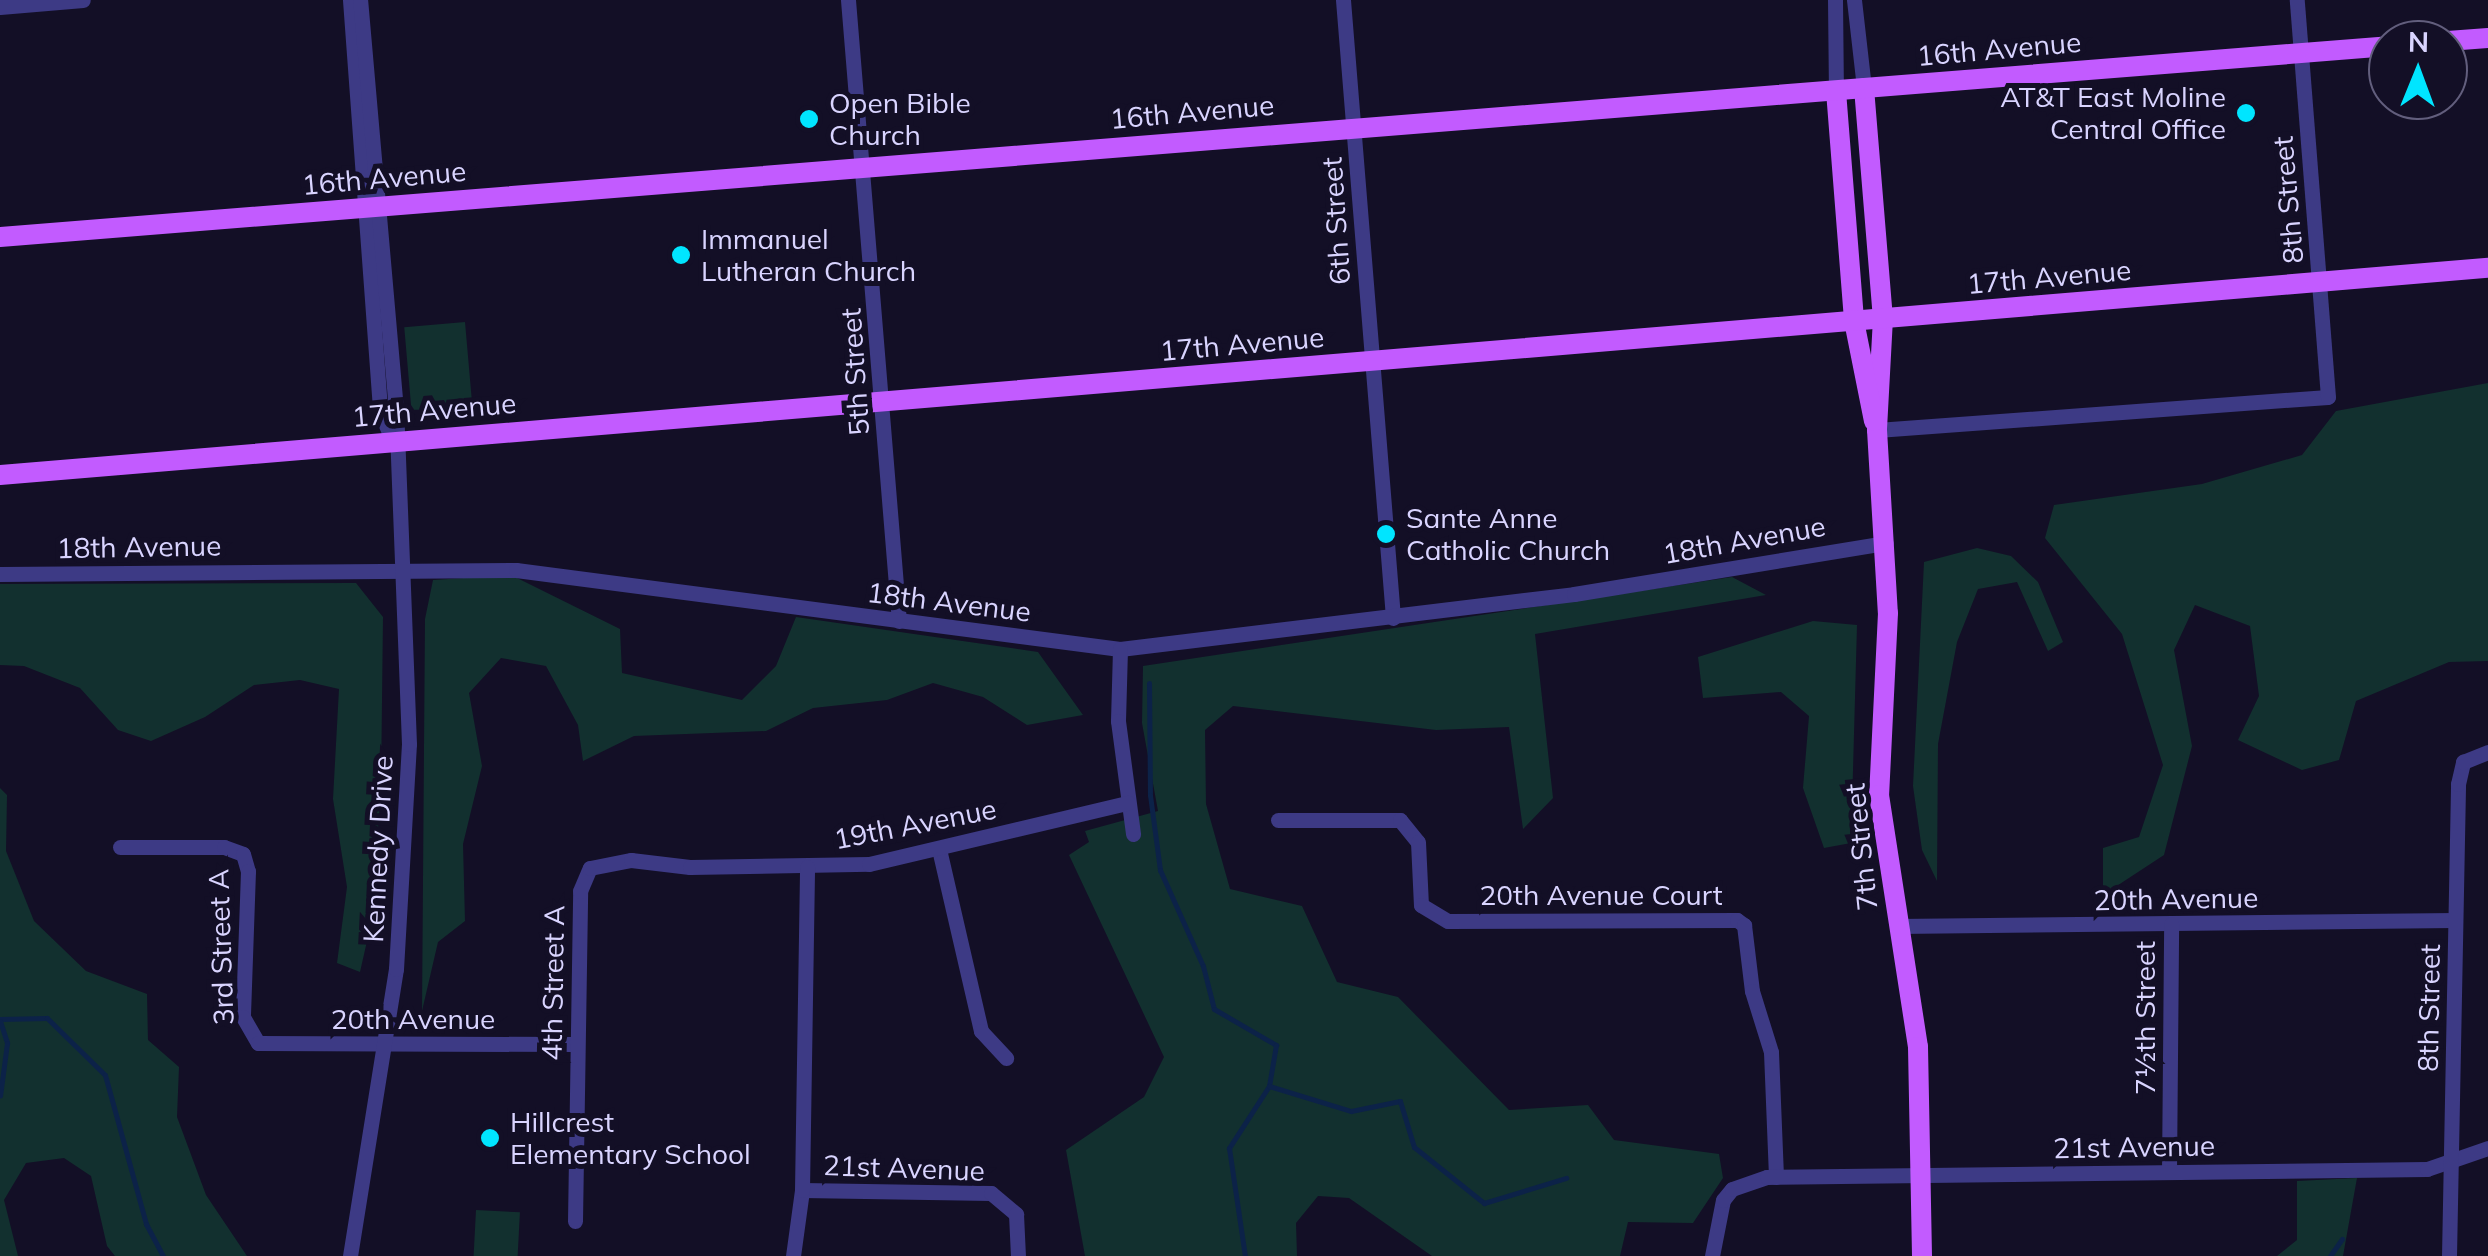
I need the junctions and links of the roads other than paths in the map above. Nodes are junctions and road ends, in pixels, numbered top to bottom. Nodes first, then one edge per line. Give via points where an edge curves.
1 (83, 0) edge
2 (350, 0) edge
3 (360, 0) edge
4 (848, 0) edge
5 (1343, 0) edge
6 (1835, 0) edge
7 (1854, 0) edge
8 (2297, 0) edge
9 (0, 7) edge
10 (2368, 47) edge
11 (2301, 52) junction
12 (1864, 88) junction
13 (1836, 91) junction
14 (1354, 126) junction
15 (863, 168) junction
16 (372, 207) junction
17 (0, 238) edge
18 (2488, 268) edge
19 (2320, 282) junction
20 (1883, 318) junction
21 (1854, 321) junction
22 (1372, 361) junction
23 (882, 402) junction
24 (1877, 430) junction
25 (392, 441) junction
26 (0, 475) edge
27 (1886, 543) junction
28 (403, 571) junction
29 (0, 574) edge
30 (1393, 618) junction
31 (899, 621) junction
32 (1120, 648) junction
33 (2488, 752) edge
34 (1128, 803) junction
35 (1278, 820) dead end
36 (1133, 834) dead end
37 (120, 846) dead end
38 (938, 849) junction
39 (807, 867) junction
40 (590, 868) joint
41 (2456, 920) junction
42 (2171, 924) junction
43 (1897, 926) junction
44 (250, 1038) joint
45 (386, 1044) junction
46 (577, 1044) junction
47 (1006, 1058) dead end
48 (2488, 1148) edge
49 (2450, 1165) junction
50 (2169, 1172) junction
51 (1924, 1175) junction
52 (1776, 1176) junction
53 (802, 1190) junction
54 (575, 1221) dead end
55 (350, 1256) edge
56 (793, 1256) edge
57 (1018, 1256) edge
58 (1712, 1256) edge
59 (1922, 1256) edge
60 (2449, 1256) edge

1 - 9 street
2 - 16 street, Kennedy Drive
3 - 16 street, Kennedy Drive
4 - 15 street, 5th Street
5 - 14 street, 6th Street
6 - 13 street, 7th Street
7 - 12 street, 7th Street
8 - 11 street, 8th Street
10 - 11 main road, 16th Avenue
11 - 12 main road, 16th Avenue
11 - 19 street, 8th Street
12 - 13 main road, 16th Avenue
12 - 20 main road, 7th Street
13 - 14 main road, 16th Avenue
13 - 21 main road, 7th Street
14 - 15 main road, 16th Avenue
14 - 22 street, 6th Street
15 - 16 main road, 16th Avenue
15 - 23 street, 5th Street
16 - 17 main road, 16th Avenue
16 - 25 street, Kennedy Drive via 380,411
18 - 19 main road, 17th Avenue
19 - 20 main road, 17th Avenue
19 - 24 street, 8th Street via 2328,396
20 - 21 main road, 17th Avenue
20 - 24 main road, 7th Street
21 - 22 main road, 17th Avenue
21 - 24 main road, 7th Street
22 - 23 main road, 17th Avenue
22 - 30 street, 6th Street
23 - 25 main road, 17th Avenue
23 - 31 street, 5th Street
24 - 27 main road, 7th Street
25 - 26 main road, 17th Avenue
25 - 28 street, Kennedy Drive
27 - 30 street, 18th Avenue
27 - 43 main road, 7th Street via 1880,795
28 - 29 street, 18th Avenue
28 - 31 street, 18th Avenue via 613,579
28 - 45 street, Kennedy Drive via 406,826
30 - 32 street, 18th Avenue
31 - 32 street, 18th Avenue
32 - 34 street via 1118,720
33 - 41 street, 8th Street via 2463,762
34 - 36 street
34 - 38 street, 19th Avenue
35 - 52 street, 20th Avenue Court via 1400,820 1418,842 1422,904 1448,921 1744,925 1752,991 1770,1052
37 - 44 street, 3rd Street A via 224,847 243,854 243,1017
38 - 39 street, 19th Avenue
38 - 47 street via 981,1030
39 - 40 street, 19th Avenue via 631,860
39 - 53 street
40 - 46 street, 4th Street A via 580,891
41 - 42 street, 20th Avenue
41 - 49 street, 8th Street
42 - 43 street, 20th Avenue
42 - 50 street, 7½th Street
43 - 51 main road, 7th Street via 1918,1047
44 - 45 street, 20th Avenue via 267,1044
45 - 46 street, 20th Avenue
45 - 55 street, Kennedy Drive
46 - 54 street, 4th Street A
48 - 49 street, 21st Avenue
49 - 50 street, 21st Avenue
49 - 60 street, 8th Street
50 - 51 street, 21st Avenue
51 - 52 street, 21st Avenue
51 - 59 main road, 7th Street
52 - 58 street, 21st Avenue via 1732,1189 1716,1214
53 - 56 street
53 - 57 street, 21st Avenue via 978,1192 1005,1199 1016,1214

